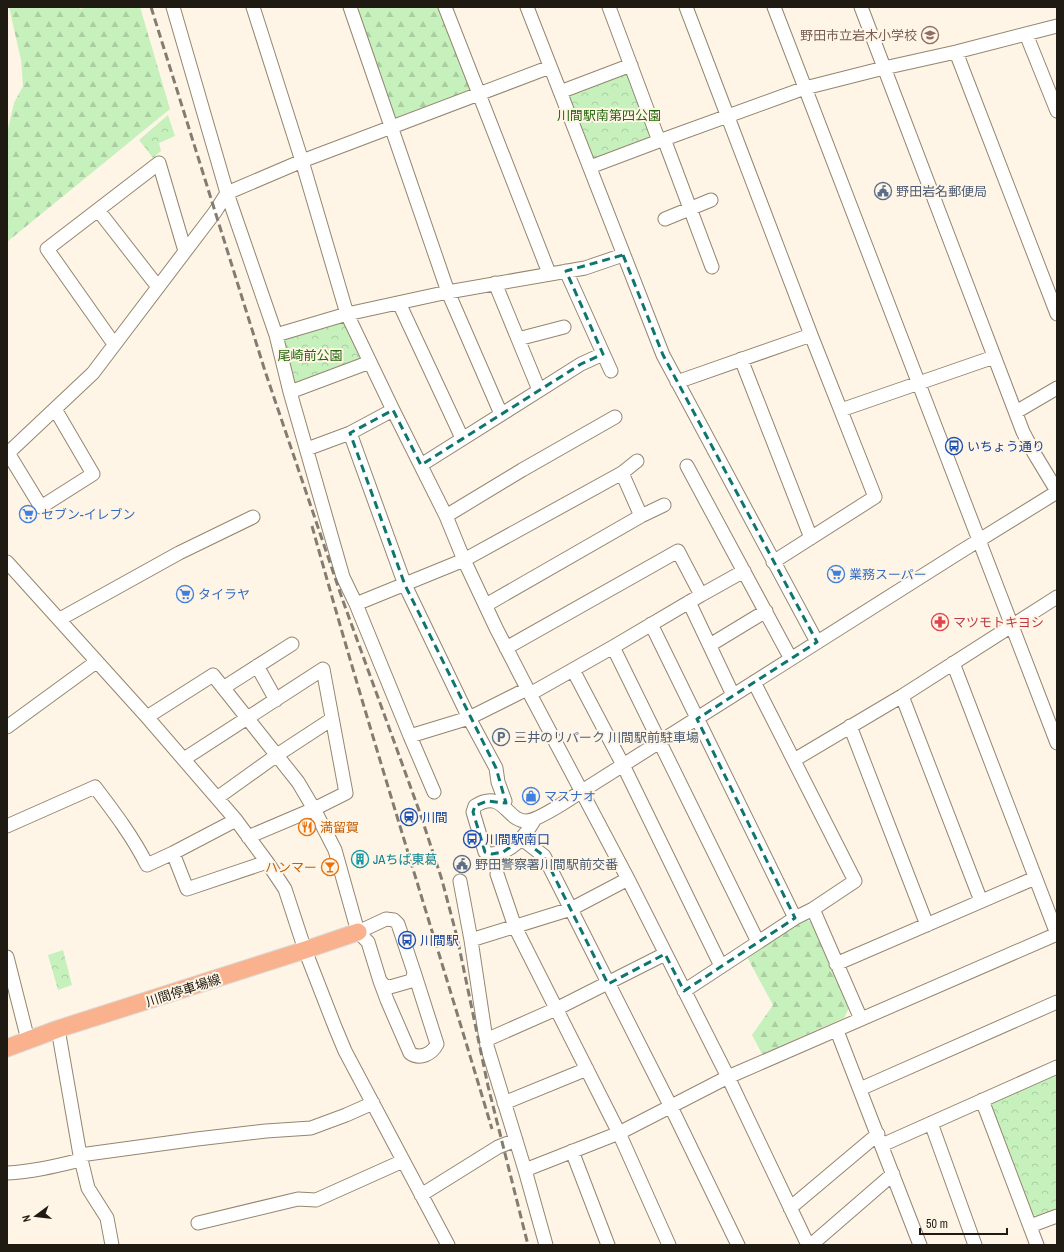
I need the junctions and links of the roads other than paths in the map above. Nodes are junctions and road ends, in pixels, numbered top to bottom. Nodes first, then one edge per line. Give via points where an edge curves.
1 (173, 7) edge
2 (252, 7) edge
3 (350, 7) edge
4 (445, 7) edge
5 (527, 7) edge
6 (610, 7) edge
7 (686, 7) edge
8 (774, 7) edge
9 (861, 7) edge
10 (1057, 26) edge
11 (1026, 34) junction
12 (956, 52) junction
13 (631, 64) junction
14 (550, 67) junction
15 (884, 68) junction
16 (805, 88) junction
17 (560, 92) junction
18 (479, 93) junction
19 (1057, 111) edge
20 (728, 116) junction
21 (391, 128) junction
22 (661, 140) junction
23 (302, 161) junction
24 (590, 168) junction
25 (227, 193) junction
26 (710, 200) dead end
27 (690, 208) junction
28 (98, 210) junction
29 (665, 219) dead end
30 (185, 251) junction
31 (623, 255) junction
32 (712, 267) dead end
33 (566, 271) junction
34 (549, 273) junction
35 (495, 283) junction
36 (158, 287) junction
37 (448, 292) junction
38 (399, 303) junction
39 (347, 314) junction
40 (1057, 314) edge
41 (564, 327) dead end
42 (276, 335) junction
43 (811, 335) junction
44 (518, 339) junction
45 (114, 344) junction
46 (603, 354) junction
47 (994, 356) junction
48 (741, 359) junction
49 (370, 362) junction
50 (611, 371) dead end
51 (677, 382) junction
52 (919, 384) junction
53 (1057, 388) edge
54 (538, 390) junction
55 (290, 392) junction
56 (55, 409) junction
57 (393, 410) junction
58 (841, 410) junction
59 (1016, 412) junction
60 (501, 414) junction
61 (615, 417) dead end
62 (350, 433) junction
63 (462, 438) junction
64 (307, 449) junction
65 (7, 453) edge
66 (637, 461) dead end
67 (421, 465) junction
68 (687, 466) dead end
69 (622, 473) junction
70 (1057, 492) edge
71 (664, 505) dead end
72 (446, 516) junction
73 (641, 516) junction
74 (253, 517) dead end
75 (811, 538) junction
76 (978, 541) junction
77 (464, 560) junction
78 (7, 562) edge
79 (773, 562) junction
80 (744, 571) junction
81 (405, 585) junction
82 (701, 595) junction
83 (1057, 597) edge
84 (689, 602) junction
85 (356, 604) junction
86 (486, 605) junction
87 (766, 611) junction
88 (60, 619) junction
89 (651, 624) junction
90 (1011, 626) junction
91 (817, 642) junction
92 (292, 644) dead end
93 (710, 645) junction
94 (613, 647) junction
95 (506, 648) junction
96 (791, 659) junction
97 (96, 662) junction
98 (953, 663) junction
99 (257, 666) junction
100 (573, 670) junction
101 (754, 682) junction
102 (223, 688) junction
103 (528, 691) junction
104 (733, 695) junction
105 (902, 696) junction
106 (276, 700) junction
107 (147, 717) junction
108 (247, 718) junction
109 (332, 718) junction
110 (469, 718) junction
111 (697, 719) junction
112 (850, 726) junction
113 (7, 727) edge
114 (410, 736) junction
115 (660, 742) junction
116 (1057, 743) edge
117 (277, 755) junction
118 (184, 760) junction
119 (794, 760) junction
120 (623, 765) junction
121 (582, 791) junction
122 (434, 792) dead end
123 (217, 798) junction
124 (503, 805) junction
125 (314, 809) junction
126 (535, 819) junction
127 (236, 820) junction
128 (7, 826) edge
129 (248, 836) junction
130 (522, 838) junction
131 (173, 853) junction
132 (267, 862) junction
133 (497, 874) dead end
134 (1035, 878) junction
135 (628, 879) junction
136 (460, 881) dead end
137 (981, 901) junction
138 (571, 909) junction
139 (813, 909) junction
140 (795, 918) junction
141 (927, 925) junction
142 (515, 927) junction
143 (366, 933) junction
144 (1057, 934) edge
145 (471, 940) junction
146 (758, 942) junction
147 (305, 950) junction
148 (665, 954) junction
149 (7, 957) edge
150 (836, 964) junction
151 (721, 966) junction
152 (414, 972) junction
153 (380, 981) junction
154 (608, 984) junction
155 (684, 991) junction
156 (1057, 1002) edge
157 (556, 1009) junction
158 (861, 1019) junction
159 (58, 1029) junction
160 (836, 1031) junction
161 (28, 1040) junction
162 (486, 1040) junction
163 (7, 1048) edge
164 (1057, 1067) edge
165 (587, 1069) junction
166 (728, 1077) junction
167 (860, 1089) junction
168 (982, 1100) junction
169 (372, 1102) junction
170 (504, 1103) junction
171 (671, 1107) junction
172 (931, 1123) junction
173 (619, 1133) junction
174 (880, 1139) junction
175 (516, 1140) junction
176 (572, 1151) junction
177 (80, 1157) junction
178 (403, 1161) junction
179 (525, 1170) junction
180 (7, 1173) edge
181 (893, 1174) junction
182 (421, 1195) junction
183 (790, 1208) junction
184 (1057, 1216) edge
185 (198, 1223) dead end
186 (1030, 1226) junction
187 (443, 1243) edge
188 (112, 1245) edge
189 (546, 1245) edge
190 (608, 1245) edge
191 (669, 1245) edge
192 (738, 1245) edge
193 (808, 1245) edge
194 (811, 1245) edge
195 (920, 1245) edge
196 (975, 1245) edge
197 (1037, 1245) edge

1 - 25 street
2 - 23 street
3 - 21 street
4 - 18 street
5 - 14 street
6 - 13 street
7 - 20 street
8 - 16 street
9 - 15 street
10 - 11 street
11 - 12 street
11 - 19 street
12 - 15 street
12 - 40 street
13 - 17 street
13 - 22 street
14 - 17 street
14 - 18 street
15 - 16 street
15 - 47 street
16 - 20 street
16 - 52 street
17 - 24 street
18 - 21 street
18 - 34 street
20 - 22 street
20 - 43 street
21 - 23 street
21 - 37 street
22 - 24 street
22 - 27 street
23 - 25 street
23 - 39 street
24 - 31 street
25 - 30 street
25 - 42 street
26 - 27 street
27 - 29 street
27 - 32 street
28 - 30 street via 159,163
28 - 36 street
28 - 45 street via 47,249
30 - 36 street
31 - 33 street via 585,268
31 - 51 street via 663,355
33 - 34 street
33 - 46 street
34 - 35 street
35 - 37 street
35 - 44 street
36 - 45 street
37 - 38 street
37 - 60 street
38 - 39 street
38 - 63 street
39 - 42 street
39 - 49 street
41 - 44 street
42 - 55 street
43 - 48 street
43 - 58 street
44 - 54 street
45 - 56 street via 93,373
46 - 50 street
46 - 54 street
47 - 52 street
47 - 59 street
48 - 51 street
48 - 75 street
49 - 55 street
49 - 57 street
51 - 79 street
52 - 58 street
52 - 76 street
53 - 59 street
54 - 60 street
55 - 64 street
56 - 65 street
56 - 65 street via 93,474 41,507
57 - 62 street
57 - 67 street
58 - 75 street via 875,497
59 - 70 street via 1027,440
60 - 63 street
61 - 72 street
62 - 64 street
62 - 81 street
63 - 67 street
64 - 85 street via 343,577
66 - 69 street
67 - 72 street
68 - 80 street
69 - 73 street
69 - 77 street
70 - 76 street
71 - 73 street
72 - 77 street
73 - 86 street
74 - 88 street via 179,553
75 - 79 street
76 - 90 street
76 - 91 street
77 - 81 street
77 - 86 street
78 - 88 street
79 - 91 street
80 - 82 street
80 - 87 street
81 - 85 street
81 - 110 street
82 - 84 street
82 - 95 street via 678,551
83 - 90 street
84 - 89 street
84 - 93 street
85 - 114 street
86 - 95 street
87 - 93 street
87 - 96 street
88 - 97 street
89 - 94 street
89 - 111 street
90 - 98 street
90 - 116 street
91 - 96 street
92 - 99 street
93 - 104 street
94 - 100 street
94 - 115 street
95 - 103 street
96 - 101 street
97 - 107 street
97 - 113 street
98 - 105 street
98 - 134 street
99 - 102 street
99 - 106 street
100 - 103 street
100 - 120 street
101 - 104 street
101 - 119 street
102 - 107 street via 213,675
102 - 108 street
103 - 110 street
103 - 121 street
104 - 111 street
105 - 112 street
105 - 137 street
106 - 108 street
106 - 109 street via 323,669
107 - 118 street
108 - 117 street
108 - 118 street
109 - 117 street
109 - 125 street via 346,793
110 - 114 street
110 - 124 street via 496,768 505,801
111 - 115 street
111 - 140 street
112 - 119 street
112 - 141 street
114 - 122 street
115 - 120 street
115 - 146 street
117 - 123 street
117 - 125 street via 298,782
118 - 123 street
119 - 139 street via 855,881
120 - 121 street
120 - 151 street
121 - 126 street
121 - 135 street
123 - 127 street
124 - 126 street via 517,819
124 - 130 street via 487,801 475,806 473,812 485,852 503,852
125 - 129 street
125 - 143 street via 335,850
126 - 130 street
127 - 129 street
127 - 131 street
128 - 131 street via 95,787 140,850 147,865
129 - 132 street
130 - 138 street via 544,856
131 - 132 street via 187,889
132 - 147 street via 285,889
133 - 142 street
134 - 137 street
134 - 144 street
135 - 138 street
135 - 148 street
136 - 145 street
137 - 141 street
138 - 142 street
138 - 154 street
139 - 140 street
139 - 150 street
140 - 146 street
141 - 150 street
142 - 145 street
142 - 157 street
143 - 147 main road, 川間停車場線
143 - 152 street via 386,919 394,920 398,924
143 - 153 street
144 - 158 street
145 - 162 street
146 - 151 street
147 - 159 main road, 川間停車場線
147 - 169 street via 342,1045
148 - 154 street
148 - 155 street
149 - 161 street
150 - 158 street
151 - 155 street
152 - 153 street via 410,981 390,988
152 - 153 street via 436,1044 431,1053 421,1056 410,1053
154 - 157 street
154 - 171 street
155 - 166 street
156 - 167 street
157 - 162 street
157 - 165 street
158 - 160 street
159 - 161 main road, 川間停車場線
159 - 177 street
160 - 166 street
160 - 167 street
161 - 163 main road, 川間停車場線
162 - 170 street
164 - 168 street
165 - 170 street
165 - 173 street
166 - 171 street
166 - 183 street
167 - 174 street
168 - 172 street
168 - 186 street
169 - 177 street via 311,1128 204,1138
169 - 178 street
170 - 175 street
171 - 173 street
171 - 192 street
172 - 174 street
172 - 196 street
173 - 176 street
173 - 191 street
174 - 181 street
174 - 183 street
175 - 179 street
175 - 182 street via 498,1147
176 - 179 street
176 - 190 street
177 - 180 street via 55,1166
177 - 188 street via 88,1188 107,1218
178 - 182 street
178 - 185 street via 316,1200 298,1199
179 - 189 street
181 - 194 street
181 - 195 street
182 - 187 street
183 - 193 street
184 - 186 street
186 - 197 street

